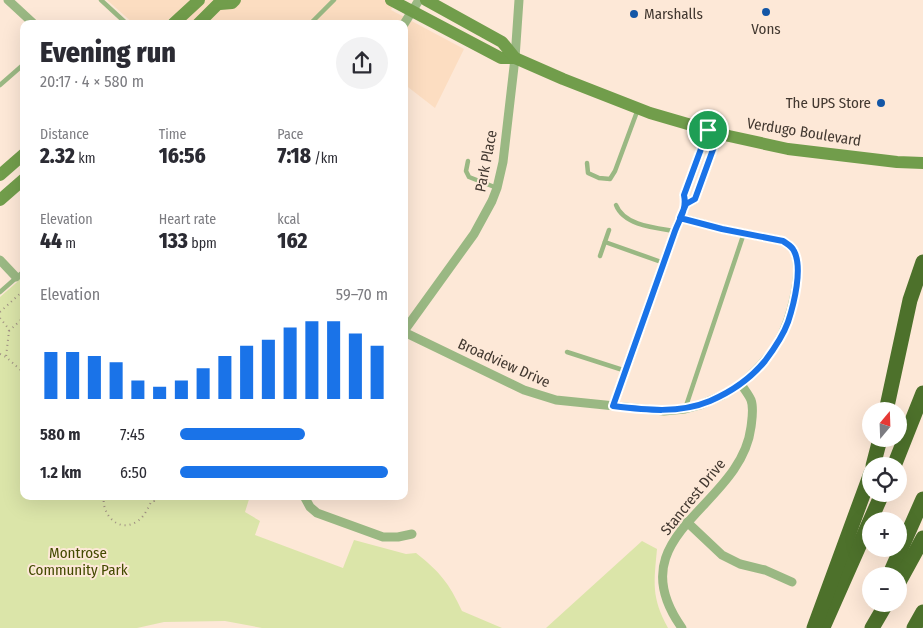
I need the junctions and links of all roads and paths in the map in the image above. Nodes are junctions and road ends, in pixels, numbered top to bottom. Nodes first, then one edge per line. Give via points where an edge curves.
1 (8, 0) edge
2 (101, 0) edge
3 (199, 0) edge
4 (235, 0) edge
5 (334, 0) edge
6 (391, 0) edge
7 (426, 0) edge
8 (519, 0) edge
9 (219, 2) edge
10 (416, 6) edge
11 (30, 20) edge
12 (123, 20) edge
13 (177, 20) edge
14 (202, 20) edge
15 (314, 20) edge
16 (407, 20) edge
17 (515, 58) junction
18 (20, 68) edge
19 (0, 85) edge
20 (638, 108) junction
21 (714, 131) junction
22 (20, 158) edge
23 (468, 161) dead end
24 (587, 163) dead end
25 (923, 163) edge
26 (0, 175) edge
27 (20, 182) edge
28 (497, 188) junction
29 (0, 200) edge
30 (616, 205) dead end
31 (680, 218) junction
32 (609, 230) dead end
33 (675, 231) junction
34 (744, 233) junction
35 (605, 242) junction
36 (600, 256) dead end
37 (0, 260) edge
38 (923, 262) edge
39 (664, 264) junction
40 (20, 274) edge
41 (0, 292) edge
42 (20, 294) edge
43 (0, 312) edge
44 (0, 318) edge
45 (20, 321) edge
46 (408, 326) edge
47 (8, 332) junction
48 (408, 334) edge
49 (567, 352) dead end
50 (0, 354) edge
51 (6, 356) junction
52 (20, 369) edge
53 (626, 371) junction
54 (741, 384) junction
55 (923, 393) edge
56 (888, 402) edge
57 (613, 406) junction
58 (685, 409) junction
59 (898, 457) edge
60 (862, 497) edge
61 (923, 499) edge
62 (104, 500) edge
63 (152, 500) joint
64 (155, 500) edge
65 (306, 500) edge
66 (878, 502) edge
67 (687, 522) junction
68 (412, 534) dead end
69 (923, 538) edge
70 (893, 567) edge
71 (907, 567) edge
72 (792, 582) dead end
73 (873, 612) edge
74 (881, 612) edge
75 (923, 612) edge
76 (682, 628) edge
77 (814, 628) edge
78 (823, 628) edge
79 (866, 628) edge
80 (872, 628) edge
81 (914, 628) edge

1 - 11 street
2 - 12 lane
3 - 13 main road
4 - 9 main road
5 - 15 lane
6 - 10 main road, Verdugo Boulevard
7 - 17 main road, Verdugo Boulevard via 502,42
8 - 17 street, Park Place
9 - 14 main road
10 - 16 street
10 - 17 main road, Verdugo Boulevard via 501,58
17 - 20 main road, Verdugo Boulevard
17 - 28 street, Park Place
18 - 19 lane
20 - 21 main road, Verdugo Boulevard
20 - 24 lane via 610,179 588,173
21 - 25 main road, Verdugo Boulevard via 788,149
21 - 31 street via 684,195 686,204
22 - 26 main road
23 - 28 lane via 466,171 469,177
27 - 29 main road
28 - 46 street, Park Place via 474,234
30 - 33 lane via 622,215 635,222
31 - 33 street
31 - 34 street
32 - 35 lane
33 - 39 street
34 - 54 street via 790,245 797,260 797,273 788,322 779,341 765,361
34 - 58 lane
35 - 36 lane
35 - 39 lane
37 - 40 street
38 - 56 highway via 910,300
39 - 53 street
40 - 41 lane
42 - 43 path
44 - 47 path
45 - 47 path
47 - 51 path
48 - 57 street, Broadview Drive via 524,390 556,400
49 - 53 lane
50 - 51 path
51 - 52 path
53 - 57 street
54 - 58 street, Broadview Drive via 710,401
54 - 67 street, Stancrest Drive via 752,401 750,439 732,473
55 - 59 highway
57 - 58 street, Broadview Drive via 664,411
60 - 77 highway
61 - 70 highway
62 - 63 path via 108,516 129,525 145,513
63 - 64 path
65 - 68 street via 317,513 372,534 390,538
66 - 78 highway
67 - 72 street via 722,555
67 - 76 street, Stancrest Drive via 670,545 663,575 664,594
69 - 71 highway
73 - 79 highway
74 - 80 highway
75 - 81 highway

